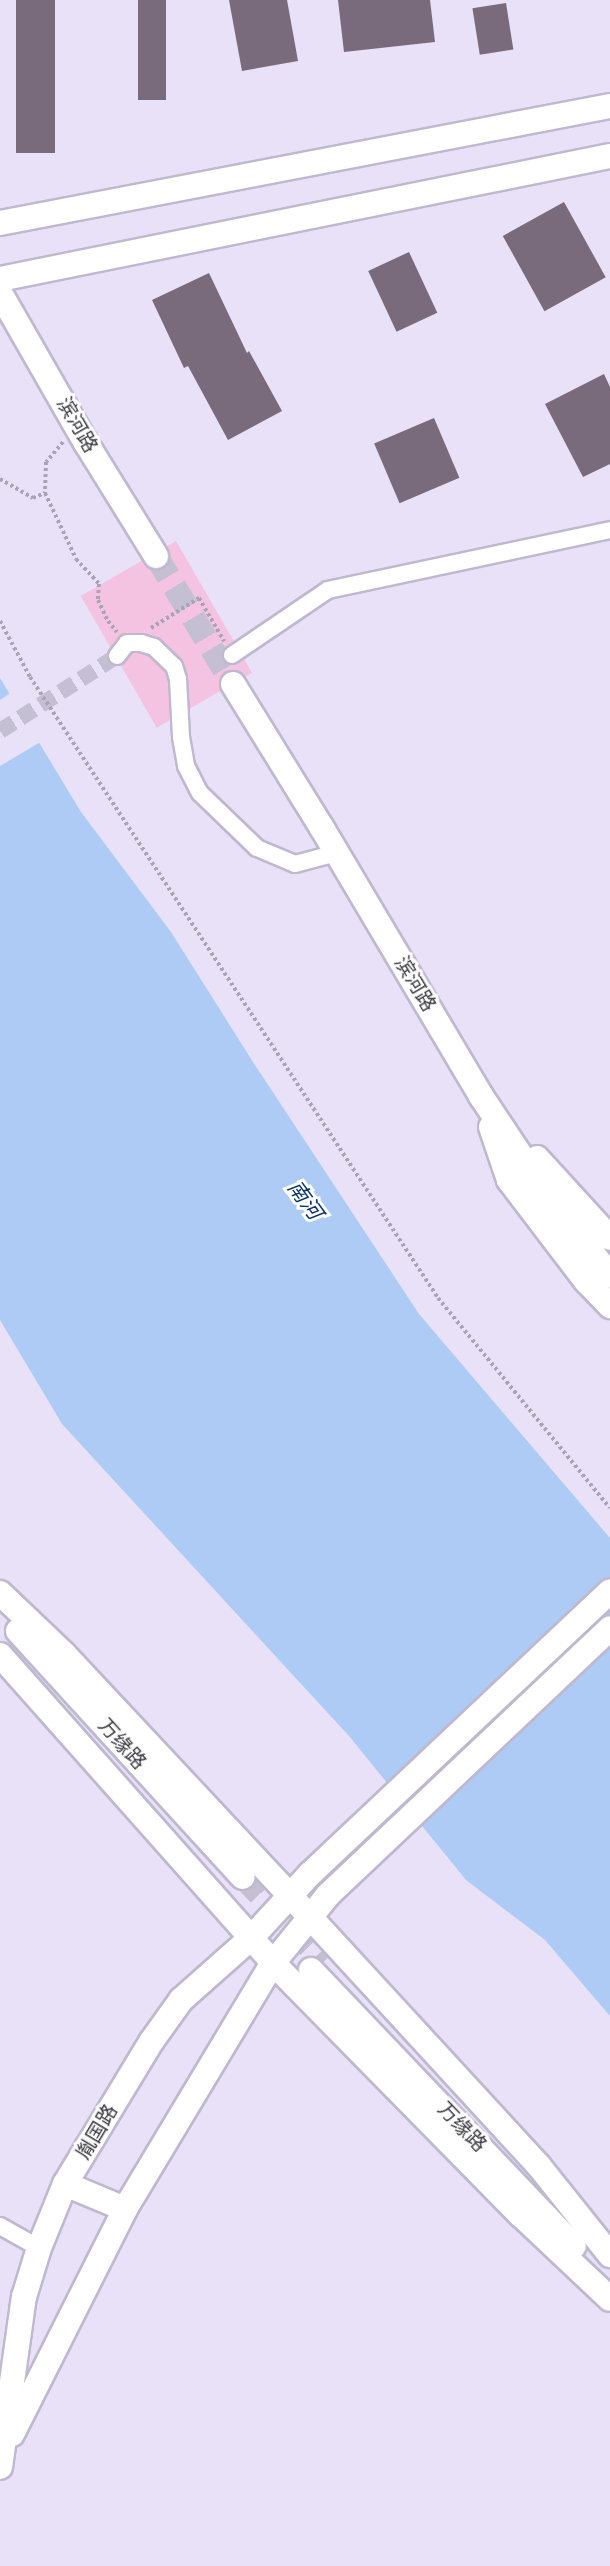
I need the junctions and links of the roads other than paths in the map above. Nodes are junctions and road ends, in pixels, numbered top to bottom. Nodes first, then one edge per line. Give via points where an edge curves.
1 (610, 106) edge
2 (610, 156) edge
3 (0, 223) edge
4 (0, 279) edge
5 (0, 293) edge
6 (610, 530) edge
7 (156, 556) tunnel mouth
8 (122, 650) tunnel mouth
9 (232, 655) road end
10 (233, 684) tunnel mouth
11 (337, 853) junction
12 (481, 1096) junction
13 (610, 1238) edge
14 (610, 1276) edge
15 (610, 1306) edge
16 (610, 1591) edge
17 (0, 1593) edge
18 (0, 1611) edge
19 (610, 1628) edge
20 (0, 1635) edge
21 (0, 1655) edge
22 (289, 1897) junction
23 (310, 1917) junction
24 (252, 1937) junction
25 (273, 1963) junction
26 (65, 2184) junction
27 (125, 2208) junction
28 (0, 2226) edge
29 (39, 2248) junction
30 (610, 2255) edge
31 (610, 2269) edge
32 (610, 2286) edge
33 (610, 2299) edge
34 (1, 2460) edge

1 - 3 main road
2 - 4 main road
5 - 7 main road, 滨河路
6 - 9 street via 328,590
8 - 11 street via 154,647 174,666 186,766 200,793 220,815 257,848 295,864
10 - 11 main road, 滨河路
11 - 12 main road, 滨河路
12 - 13 main road
12 - 14 main road, 滨河路 via 541,1186
12 - 15 main road via 509,1180 586,1281
16 - 22 main road, 胤国路
17 - 22 main road via 64,1654
18 - 20 main road, 万缘路 via 238,1881
19 - 23 main road, 胤国路 via 328,1895
21 - 24 main road
22 - 23 main road
22 - 24 main road, 胤国路
23 - 25 main road, 胤国路
23 - 30 main road via 539,2166
24 - 25 main road
24 - 26 main road, 胤国路 via 181,2000
25 - 27 main road, 胤国路
25 - 33 main road via 521,2215
26 - 27 main road
26 - 29 main road, 胤国路
27 - 34 main road, 胤国路
28 - 29 street
29 - 34 main road, 胤国路 via 24,2297
31 - 32 main road, 万缘路 via 317,1966

